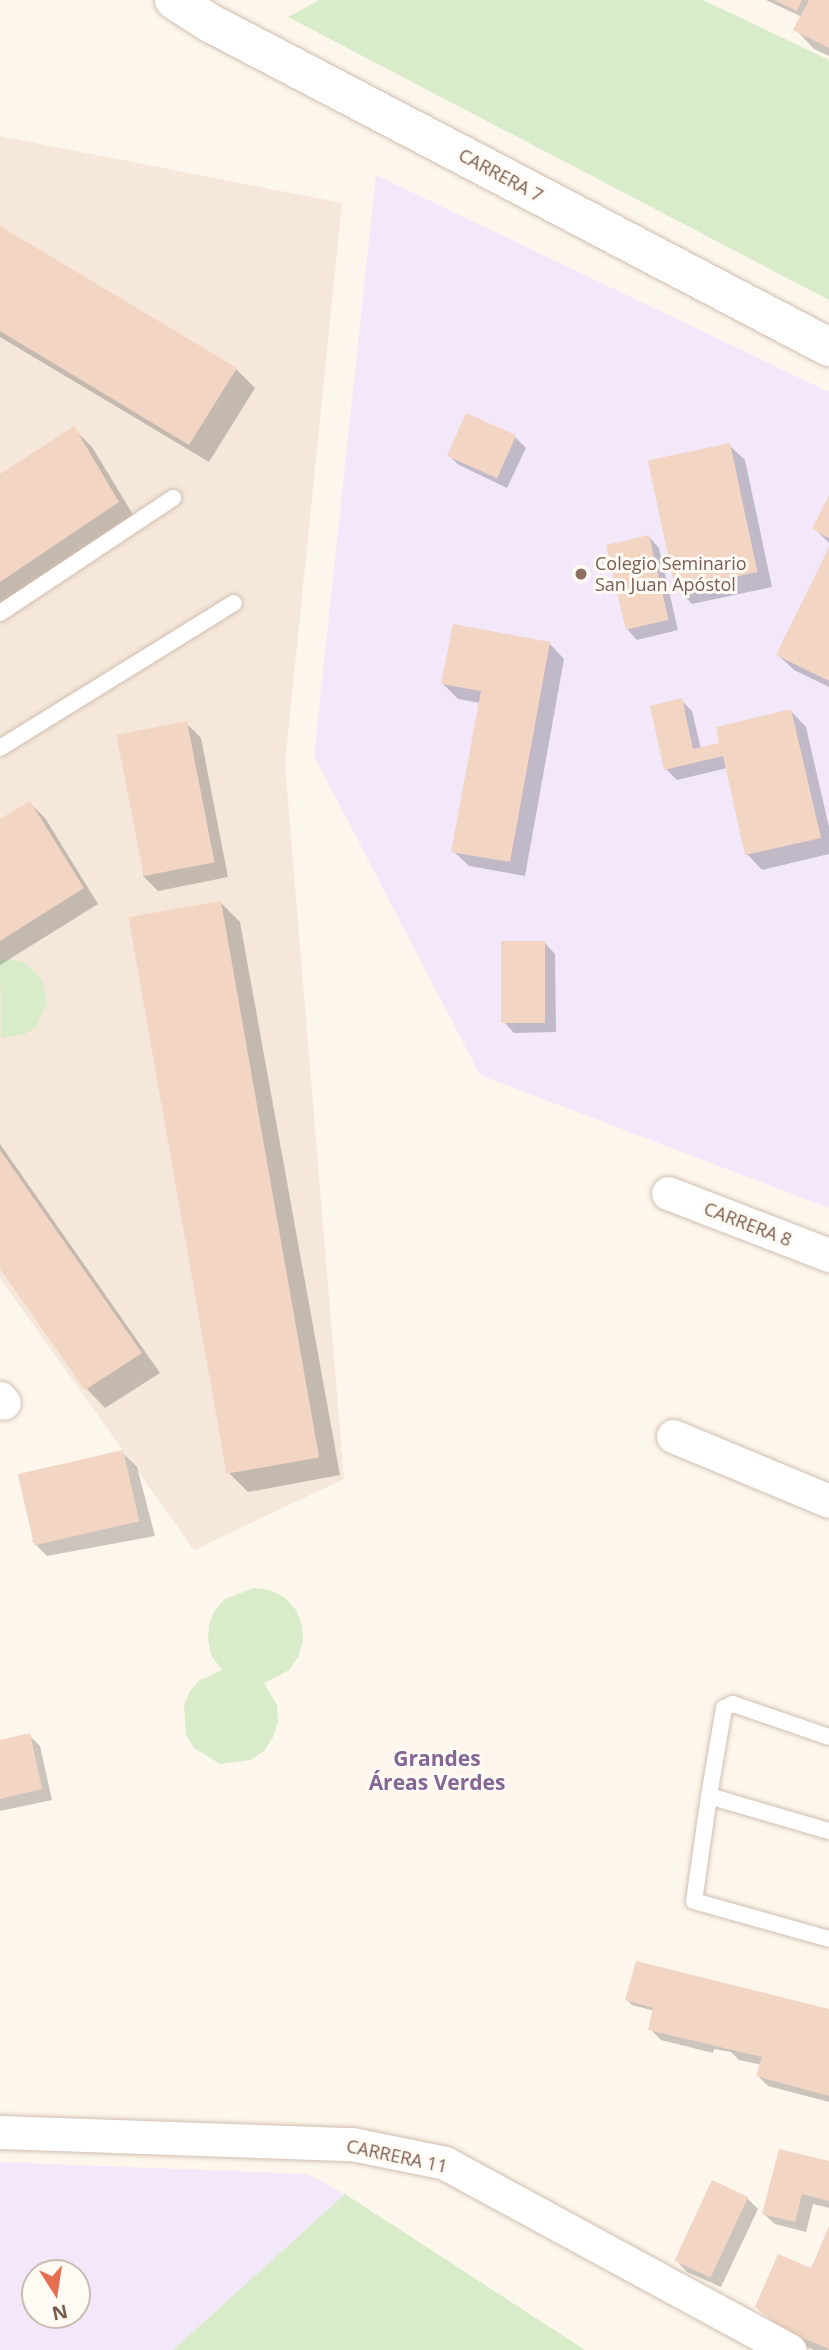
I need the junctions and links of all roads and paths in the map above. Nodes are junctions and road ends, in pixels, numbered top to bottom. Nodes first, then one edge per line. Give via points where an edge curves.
1 (174, 0) edge
2 (829, 347) edge
3 (173, 498) dead end
4 (234, 603) dead end
5 (0, 613) edge
6 (0, 748) edge
7 (668, 1193) dead end
8 (829, 1255) edge
9 (673, 1436) dead end
10 (829, 1501) edge
11 (829, 1737) edge
12 (709, 1796) junction
13 (829, 1831) edge
14 (829, 1939) edge
15 (0, 2132) edge
16 (790, 2350) edge

1 - 2 street, CARRERA 7
3 - 5 lane
4 - 6 lane
7 - 8 street, CARRERA 8
9 - 10 street
11 - 12 lane via 733,1704 724,1708
12 - 13 lane
12 - 14 lane via 694,1901
15 - 16 street, CARRERA 11 via 352,2144 445,2164

